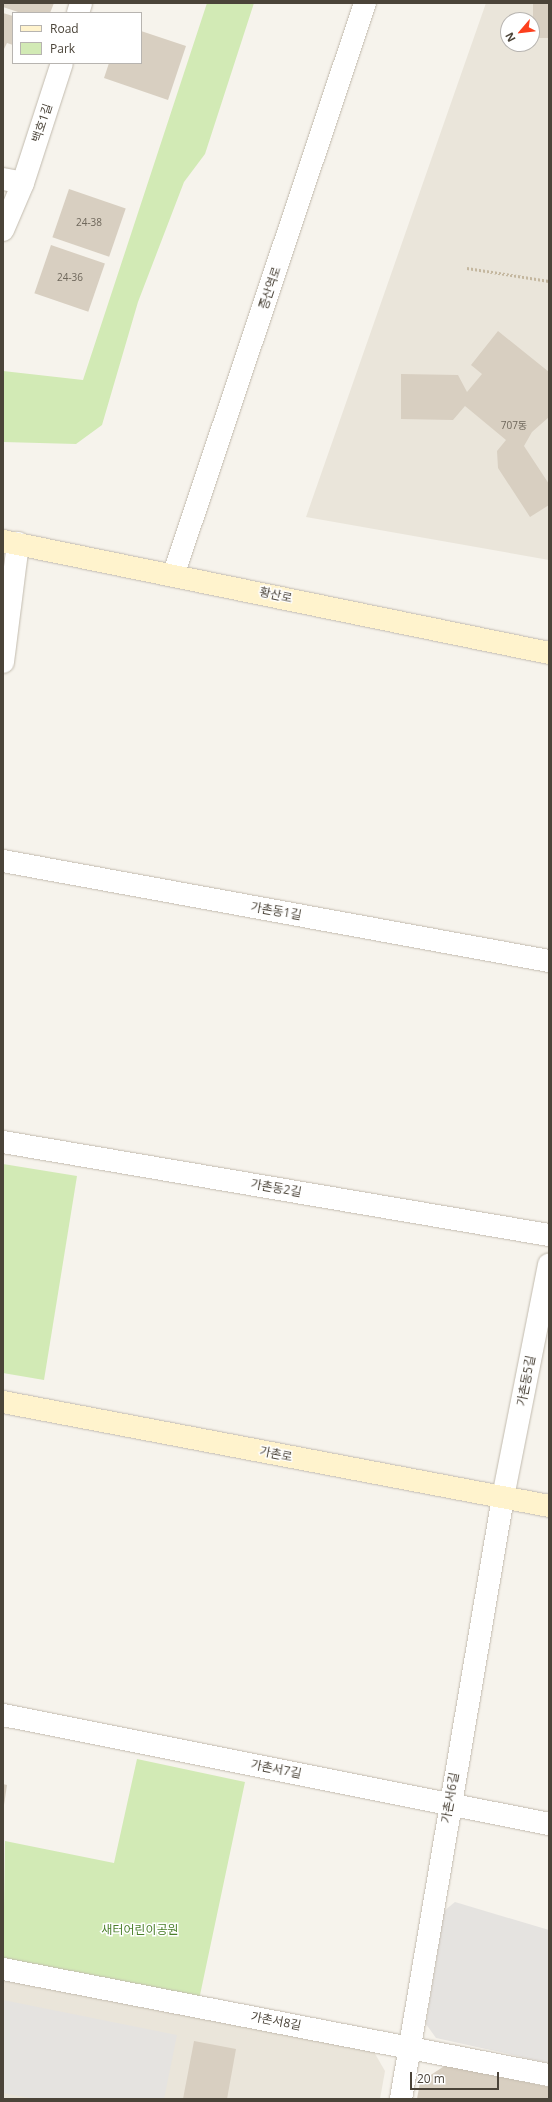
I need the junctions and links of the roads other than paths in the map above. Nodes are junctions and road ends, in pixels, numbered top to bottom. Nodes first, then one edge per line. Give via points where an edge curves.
1 (365, 3) edge
2 (62, 64) edge
3 (13, 181) edge
4 (3, 230) edge
5 (11, 542) edge
6 (174, 573) junction
7 (549, 653) edge
8 (3, 662) edge
9 (3, 861) edge
10 (549, 961) edge
11 (3, 1142) edge
12 (549, 1235) edge
13 (549, 1264) edge
14 (3, 1402) edge
15 (503, 1497) junction
16 (549, 1506) edge
17 (3, 1715) edge
18 (449, 1803) junction
19 (549, 1824) edge
20 (3, 1969) edge
21 (409, 2047) junction
22 (549, 2075) edge
23 (400, 2099) edge

1 - 6 street, 증산역로
2 - 3 street, 백호1길
3 - 4 street, 백호1길
5 - 6 main road, 황산로
5 - 8 street
6 - 7 main road, 황산로
9 - 10 street, 가촌동1길
11 - 12 street, 가촌동2길
13 - 15 street, 가촌동5길
14 - 15 main road, 가촌로
15 - 16 main road, 가촌로
15 - 18 street, 가촌서6길
17 - 18 street, 가촌서7길
18 - 19 street, 가촌서7길
18 - 21 street, 가촌서6길
20 - 21 street, 가촌서8길
21 - 22 street, 가촌서8길
21 - 23 street, 가촌서6길

